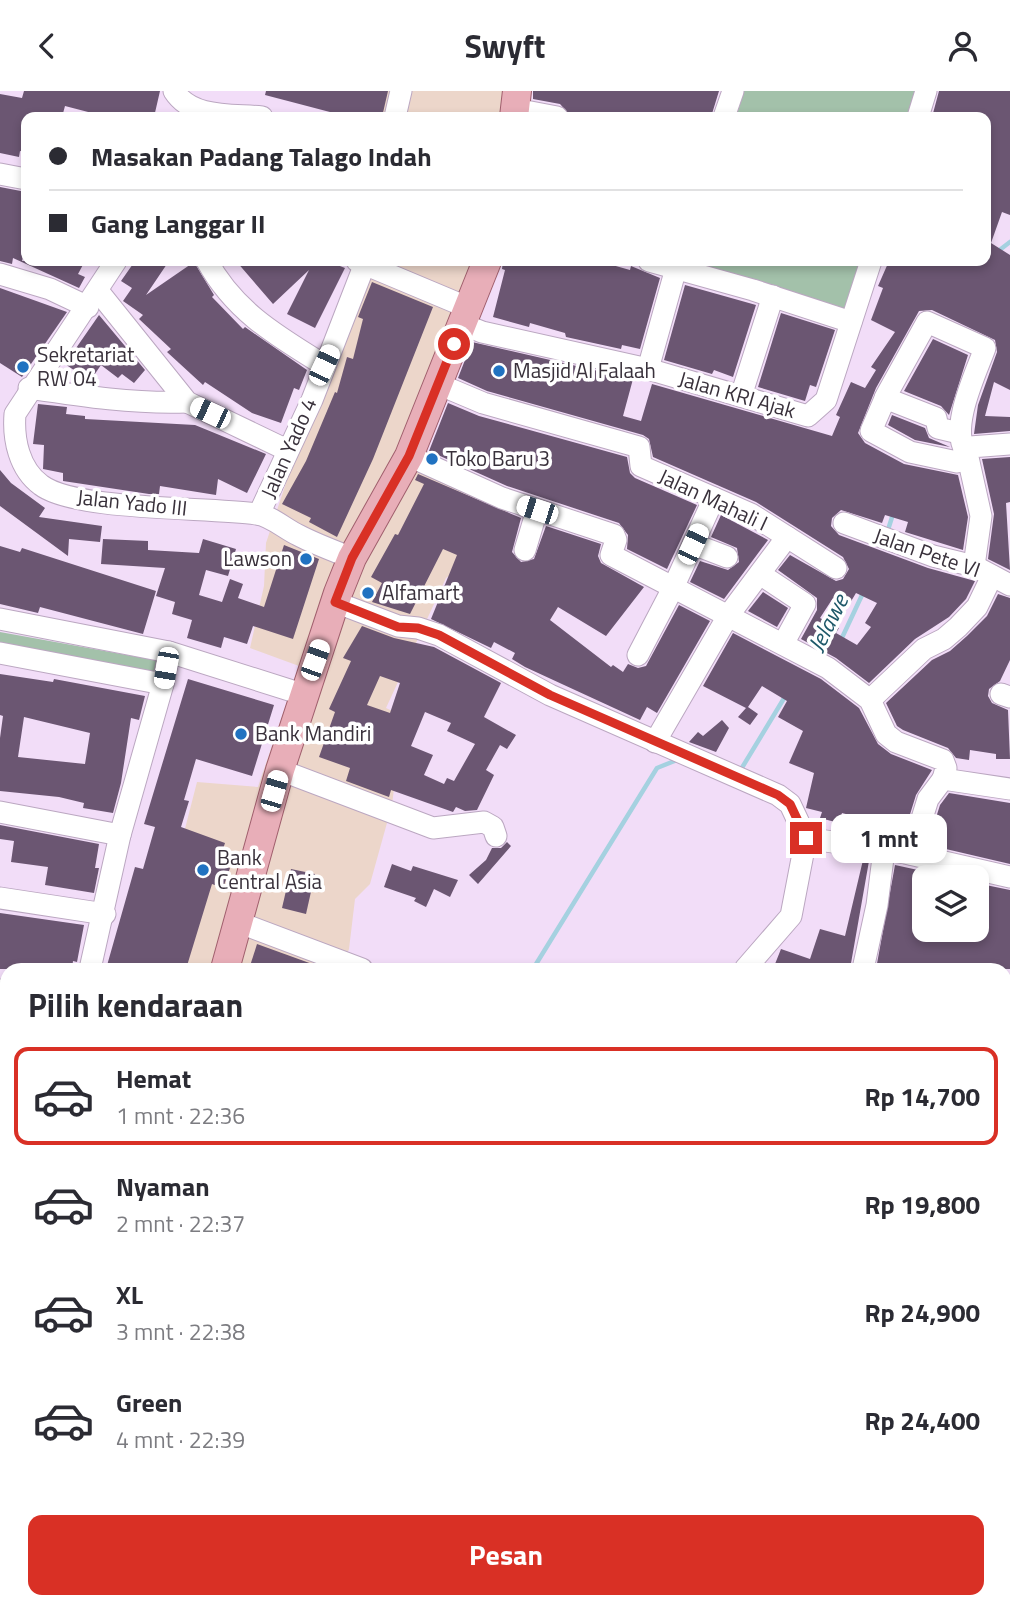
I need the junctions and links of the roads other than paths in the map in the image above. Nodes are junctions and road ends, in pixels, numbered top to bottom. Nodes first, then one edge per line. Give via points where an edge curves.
1 (401, 91) edge
2 (733, 91) edge
3 (926, 91) edge
4 (515, 106) edge
5 (183, 107) edge
6 (222, 112) edge
7 (396, 112) edge
8 (538, 112) edge
9 (726, 112) edge
10 (920, 112) edge
11 (0, 174) edge
12 (21, 178) edge
13 (113, 266) edge
14 (210, 266) edge
15 (359, 266) edge
16 (366, 266) edge
17 (485, 266) edge
18 (676, 266) edge
19 (683, 266) edge
20 (869, 266) edge
21 (0, 274) edge
22 (773, 296) junction
23 (93, 299) junction
24 (465, 316) junction
25 (851, 323) junction
26 (324, 365) junction
27 (648, 369) junction
28 (438, 384) junction
29 (29, 388) junction
30 (741, 396) junction
31 (885, 398) junction
32 (187, 402) junction
33 (7, 408) edge
34 (963, 443) junction
35 (1010, 445) edge
36 (287, 450) junction
37 (409, 456) junction
38 (714, 498) junction
39 (537, 510) junction
40 (260, 514) junction
41 (844, 523) dead end
42 (787, 537) junction
43 (693, 544) junction
44 (525, 550) dead end
45 (727, 557) dead end
46 (352, 558) junction
47 (836, 568) dead end
48 (760, 574) junction
49 (992, 576) edge
50 (673, 588) junction
51 (335, 602) junction
52 (728, 616) junction
53 (0, 619) edge
54 (783, 645) junction
55 (169, 652) junction
56 (0, 653) edge
57 (638, 655) dead end
58 (163, 684) junction
59 (305, 695) junction
60 (870, 700) junction
61 (655, 742) junction
62 (281, 770) junction
63 (943, 779) junction
64 (1010, 789) edge
65 (0, 813) edge
66 (120, 835) junction
67 (496, 836) dead end
68 (806, 838) junction
69 (884, 850) junction
70 (908, 854) junction
71 (1010, 877) edge
72 (0, 898) edge
73 (105, 914) junction
74 (240, 923) junction
75 (92, 963) edge
76 (227, 963) edge
77 (330, 963) edge
78 (750, 963) edge
79 (864, 963) edge

1 - 7 street
2 - 9 street
3 - 10 street
4 - 8 street
5 - 6 street
11 - 12 street
13 - 23 street, Jalan Yado III
14 - 26 street via 226,292 257,323
15 - 26 street, Jalan Yado 4 via 351,305
16 - 24 street, Jalan KRI Ajak
17 - 24 main road
18 - 27 street
19 - 22 street
20 - 25 street
21 - 23 street
22 - 25 street
22 - 30 street
23 - 29 street, Jalan Yado III
23 - 32 street
24 - 27 street, Jalan KRI Ajak via 482,332
24 - 28 main road
25 - 30 street, Jalan KRI Ajak via 826,400 808,416
26 - 36 street, Jalan Yado 4
27 - 30 street, Jalan KRI Ajak
28 - 37 main road
28 - 38 street, Jalan Mahali I via 483,403 639,447 641,466
29 - 32 street via 109,399
29 - 33 street, Jalan Yado III
31 - 34 street via 938,420 938,428
31 - 34 street via 872,433 912,453 957,462
31 - 34 street via 927,322 985,348 972,379
32 - 36 street
33 - 40 street, Jalan Yado III via 15,444 28,471 41,485 63,496
34 - 35 street via 970,447
34 - 49 street
36 - 40 street, Jalan Yado 4
37 - 39 street
37 - 46 main road
38 - 42 street, Jalan Mahali I
38 - 43 street
39 - 44 street
39 - 50 street via 614,535 611,555
40 - 46 street, Jalan Yado III
41 - 49 street, Jalan Pete VI
42 - 47 street, Jalan Mahali I
42 - 48 street
43 - 45 street
43 - 50 street
46 - 51 main road
48 - 52 street
48 - 54 street via 805,604
49 - 60 street via 977,607 958,627 924,649
50 - 52 street
50 - 57 street
51 - 59 main road
51 - 61 street via 398,627 439,635 550,695
52 - 54 street
52 - 61 street
53 - 55 street
54 - 60 street via 824,666
55 - 58 street
55 - 59 street
56 - 58 street
58 - 66 street
59 - 62 main road
60 - 63 street via 886,734 895,742 946,764
61 - 68 street via 786,800
62 - 67 street via 433,828 484,822 493,827
62 - 74 main road
63 - 64 street
63 - 70 street via 928,799
65 - 66 street
66 - 73 street
68 - 69 street
68 - 78 street via 791,916
69 - 70 street
69 - 79 street
70 - 71 street
72 - 73 street
73 - 75 street
74 - 76 main road
74 - 77 street

